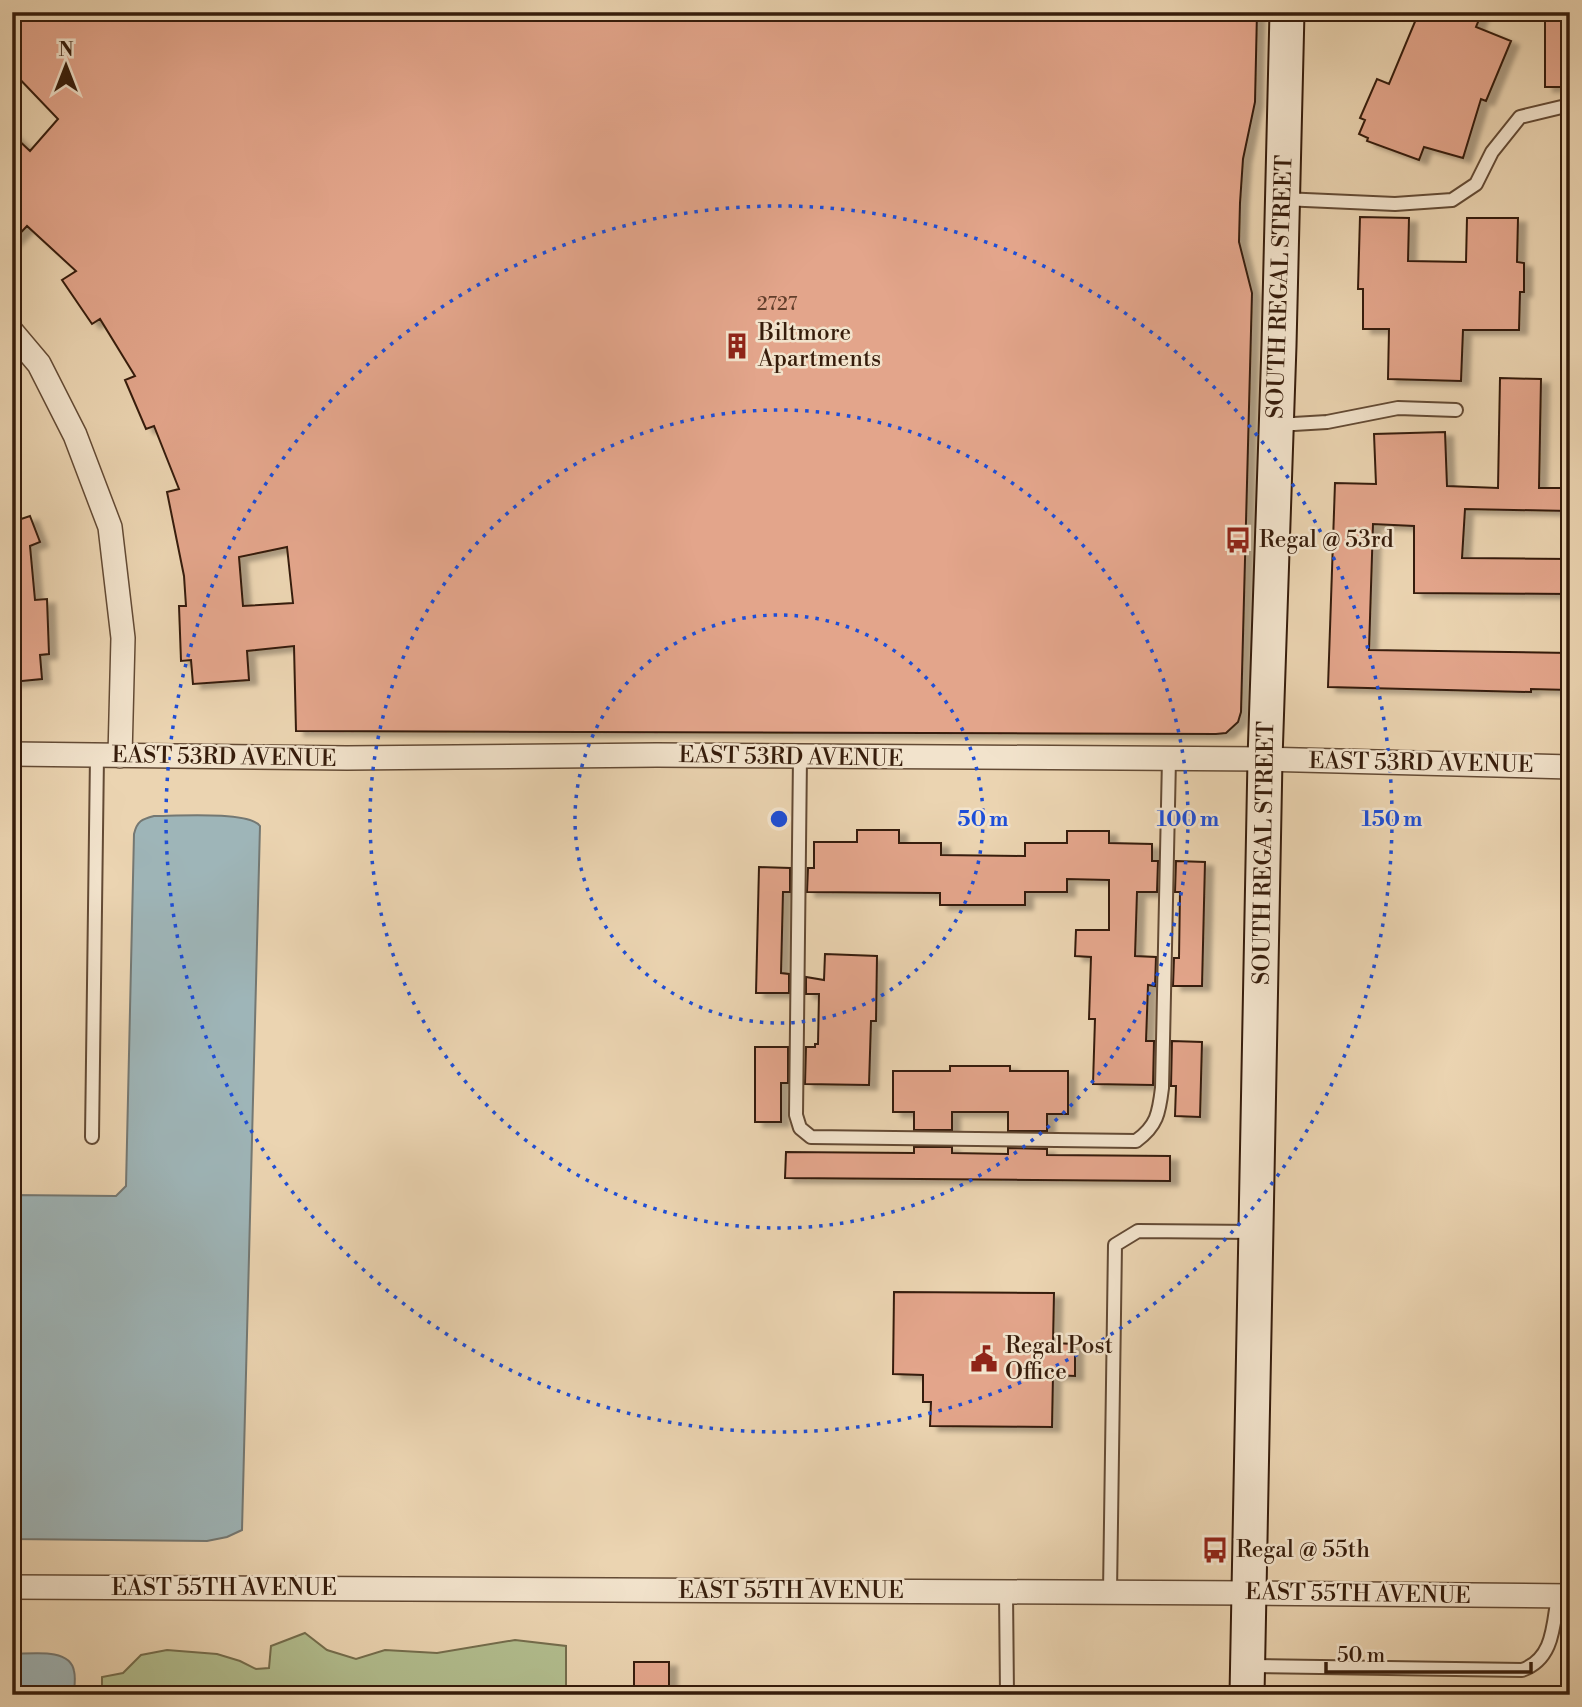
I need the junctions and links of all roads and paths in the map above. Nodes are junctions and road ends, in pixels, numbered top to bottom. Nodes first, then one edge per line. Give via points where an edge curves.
1 (1287, 12) edge
2 (1570, 105) edge
3 (1283, 199) junction
4 (12, 332) edge
5 (1456, 410) dead end
6 (1276, 425) junction
7 (12, 754) edge
8 (97, 756) junction
9 (120, 756) junction
10 (800, 757) junction
11 (1169, 759) junction
12 (1265, 759) junction
13 (1570, 766) edge
14 (92, 1137) dead end
15 (1256, 1232) junction
16 (12, 1587) edge
17 (1006, 1592) junction
18 (1110, 1592) junction
19 (1249, 1593) junction
20 (1564, 1596) edge
21 (1247, 1681) edge
22 (1007, 1695) edge

1 - 3 main road, SOUTH REGAL STREET
2 - 3 lane via 1520,117 1492,152 1476,184 1452,200 1395,204
3 - 6 main road, SOUTH REGAL STREET
4 - 9 street via 38,364 75,435 110,527 123,638
5 - 6 lane via 1398,408 1327,422
6 - 12 main road, SOUTH REGAL STREET
7 - 8 street, EAST 53RD AVENUE
8 - 9 street, EAST 53RD AVENUE
8 - 14 lane
9 - 10 street, EAST 53RD AVENUE
10 - 11 street, EAST 53RD AVENUE
10 - 11 lane via 796,1115 800,1128 811,1137 1136,1140 1150,1130 1160,1110 1163,1088
11 - 12 street, EAST 53RD AVENUE
12 - 13 street, EAST 53RD AVENUE
12 - 15 main road, SOUTH REGAL STREET
15 - 18 lane via 1138,1231 1115,1245
15 - 19 main road, SOUTH REGAL STREET
16 - 17 street, EAST 55TH AVENUE
17 - 18 street, EAST 55TH AVENUE
17 - 22 lane
18 - 19 street, EAST 55TH AVENUE
19 - 20 street, EAST 55TH AVENUE
19 - 21 main road, SOUTH REGAL STREET
20 - 21 lane via 1550,1644 1534,1665 1522,1670

